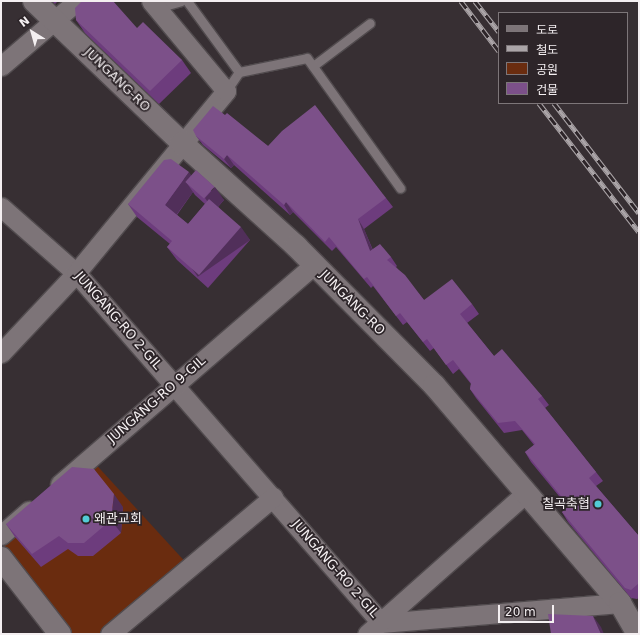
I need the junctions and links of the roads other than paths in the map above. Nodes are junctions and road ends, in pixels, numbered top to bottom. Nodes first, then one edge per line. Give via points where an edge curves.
1 (34, 1) edge
2 (77, 1) edge
3 (181, 1) edge
4 (187, 1) edge
5 (154, 5) edge
6 (54, 21) junction
7 (370, 23) dead end
8 (1, 66) edge
9 (313, 66) junction
10 (240, 72) junction
11 (226, 91) junction
12 (182, 143) junction
13 (400, 188) dead end
14 (1, 207) edge
15 (314, 265) junction
16 (76, 272) junction
17 (1, 353) edge
18 (174, 385) junction
19 (526, 493) junction
20 (273, 497) junction
21 (1, 535) edge
22 (1, 558) edge
23 (620, 604) junction
24 (374, 628) edge
25 (60, 634) edge
26 (110, 634) edge
27 (638, 634) edge

1 - 6 street, JUNGANG-RO
2 - 6 street
3 - 5 lane
4 - 10 lane
5 - 11 street
6 - 8 street
6 - 12 street, JUNGANG-RO
7 - 9 lane
9 - 10 lane via 307,58
9 - 13 lane
10 - 11 lane
11 - 12 street
12 - 15 street, JUNGANG-RO
12 - 16 street
14 - 16 street, JUNGANG-RO 2-GIL
15 - 18 street, JUNGANG-RO 9-GIL
15 - 19 street, JUNGANG-RO via 434,385
16 - 17 street
16 - 18 street, JUNGANG-RO 2-GIL
18 - 20 street, JUNGANG-RO 2-GIL
18 - 21 street, JUNGANG-RO 9-GIL
19 - 23 street, JUNGANG-RO
19 - 24 street
20 - 24 street, JUNGANG-RO 2-GIL
20 - 26 street
22 - 25 street
23 - 24 street
23 - 27 street, JUNGANG-RO

